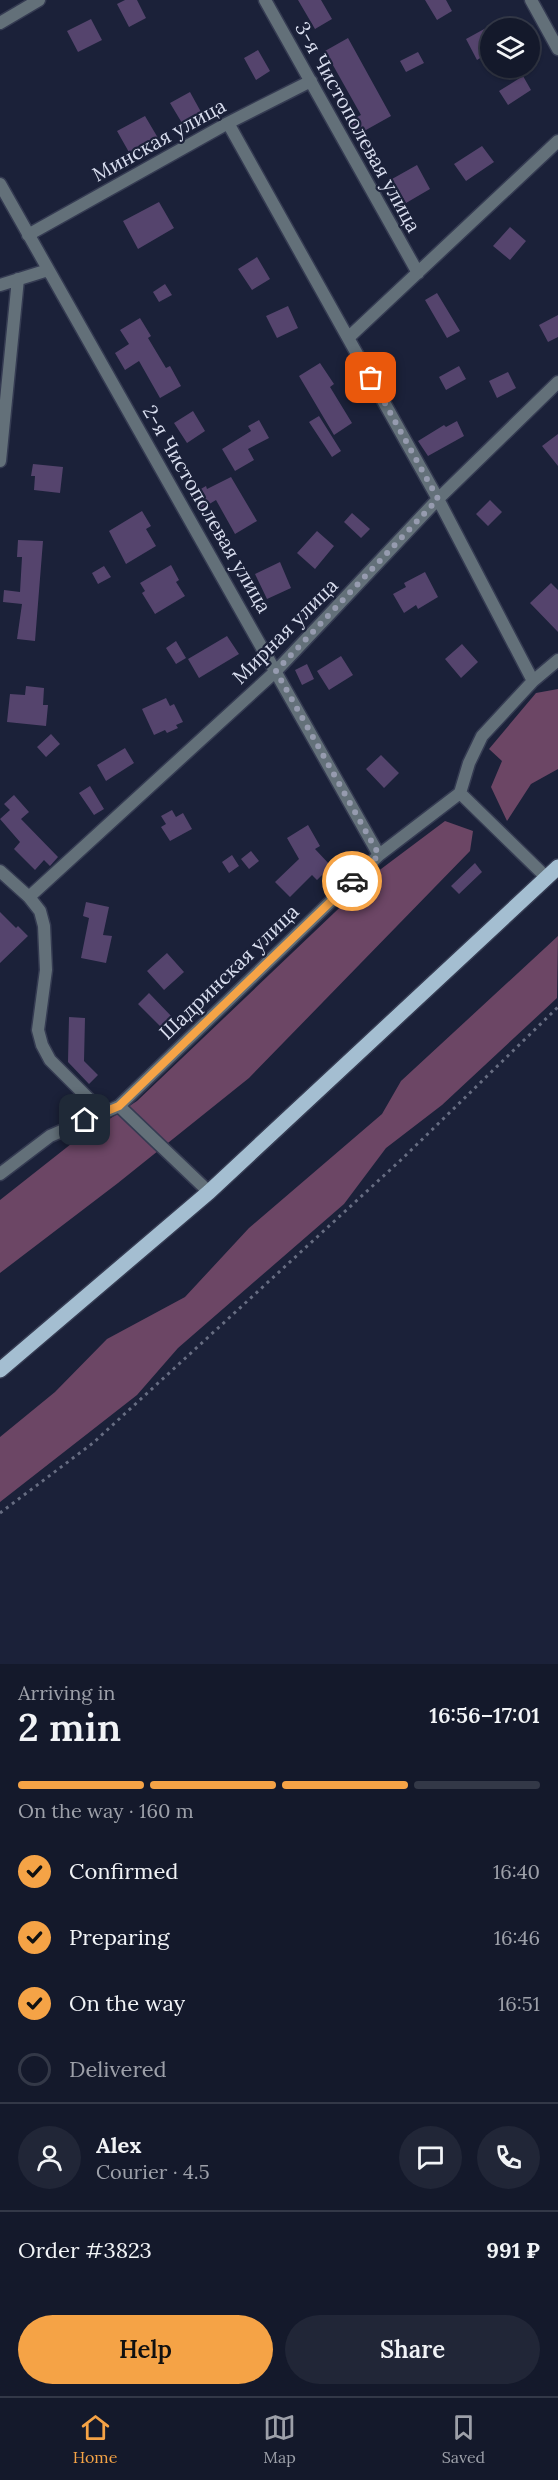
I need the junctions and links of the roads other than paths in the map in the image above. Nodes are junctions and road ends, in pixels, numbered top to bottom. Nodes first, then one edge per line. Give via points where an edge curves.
1 (39, 0) edge
2 (265, 0) edge
3 (531, 0) edge
4 (0, 23) edge
5 (558, 49) edge
6 (311, 81) junction
7 (228, 123) junction
8 (558, 141) edge
9 (0, 184) edge
10 (28, 235) junction
11 (48, 270) junction
12 (417, 273) junction
13 (18, 279) junction
14 (0, 285) edge
15 (348, 338) junction
16 (558, 381) edge
17 (0, 461) edge
18 (438, 499) junction
19 (558, 660) edge
20 (276, 671) junction
21 (533, 681) junction
22 (460, 793) junction
23 (379, 855) junction
24 (0, 871) edge
25 (553, 873) edge
26 (29, 897) junction
27 (119, 1106) junction
28 (103, 1113) junction
29 (0, 1174) edge
30 (209, 1192) junction
31 (0, 1370) edge

1 - 4 street
2 - 6 street, 3-я Чистополевая улица
3 - 5 street
6 - 7 street, Минская улица
6 - 12 street, 3-я Чистополевая улица
7 - 10 street, Минская улица
7 - 15 street
8 - 12 street
9 - 10 street, 2-я Чистополевая улица
10 - 11 street, 2-я Чистополевая улица
11 - 13 street
11 - 20 street, 2-я Чистополевая улица
12 - 15 street
13 - 14 street
13 - 17 street
15 - 18 street
16 - 18 street, Мирная улица
18 - 20 street, Мирная улица
18 - 21 street
19 - 21 street
20 - 23 street, 2-я Чистополевая улица
20 - 26 street, Мирная улица
21 - 22 street via 482,736
22 - 23 street, Шадринская улица
22 - 25 street
23 - 27 street, Шадринская улица
24 - 26 street
25 - 30 main road
26 - 28 street via 40,911 44,926 46,970 38,1030 42,1045 50,1060
27 - 28 street
27 - 30 street
28 - 29 street via 50,1136
30 - 31 main road

